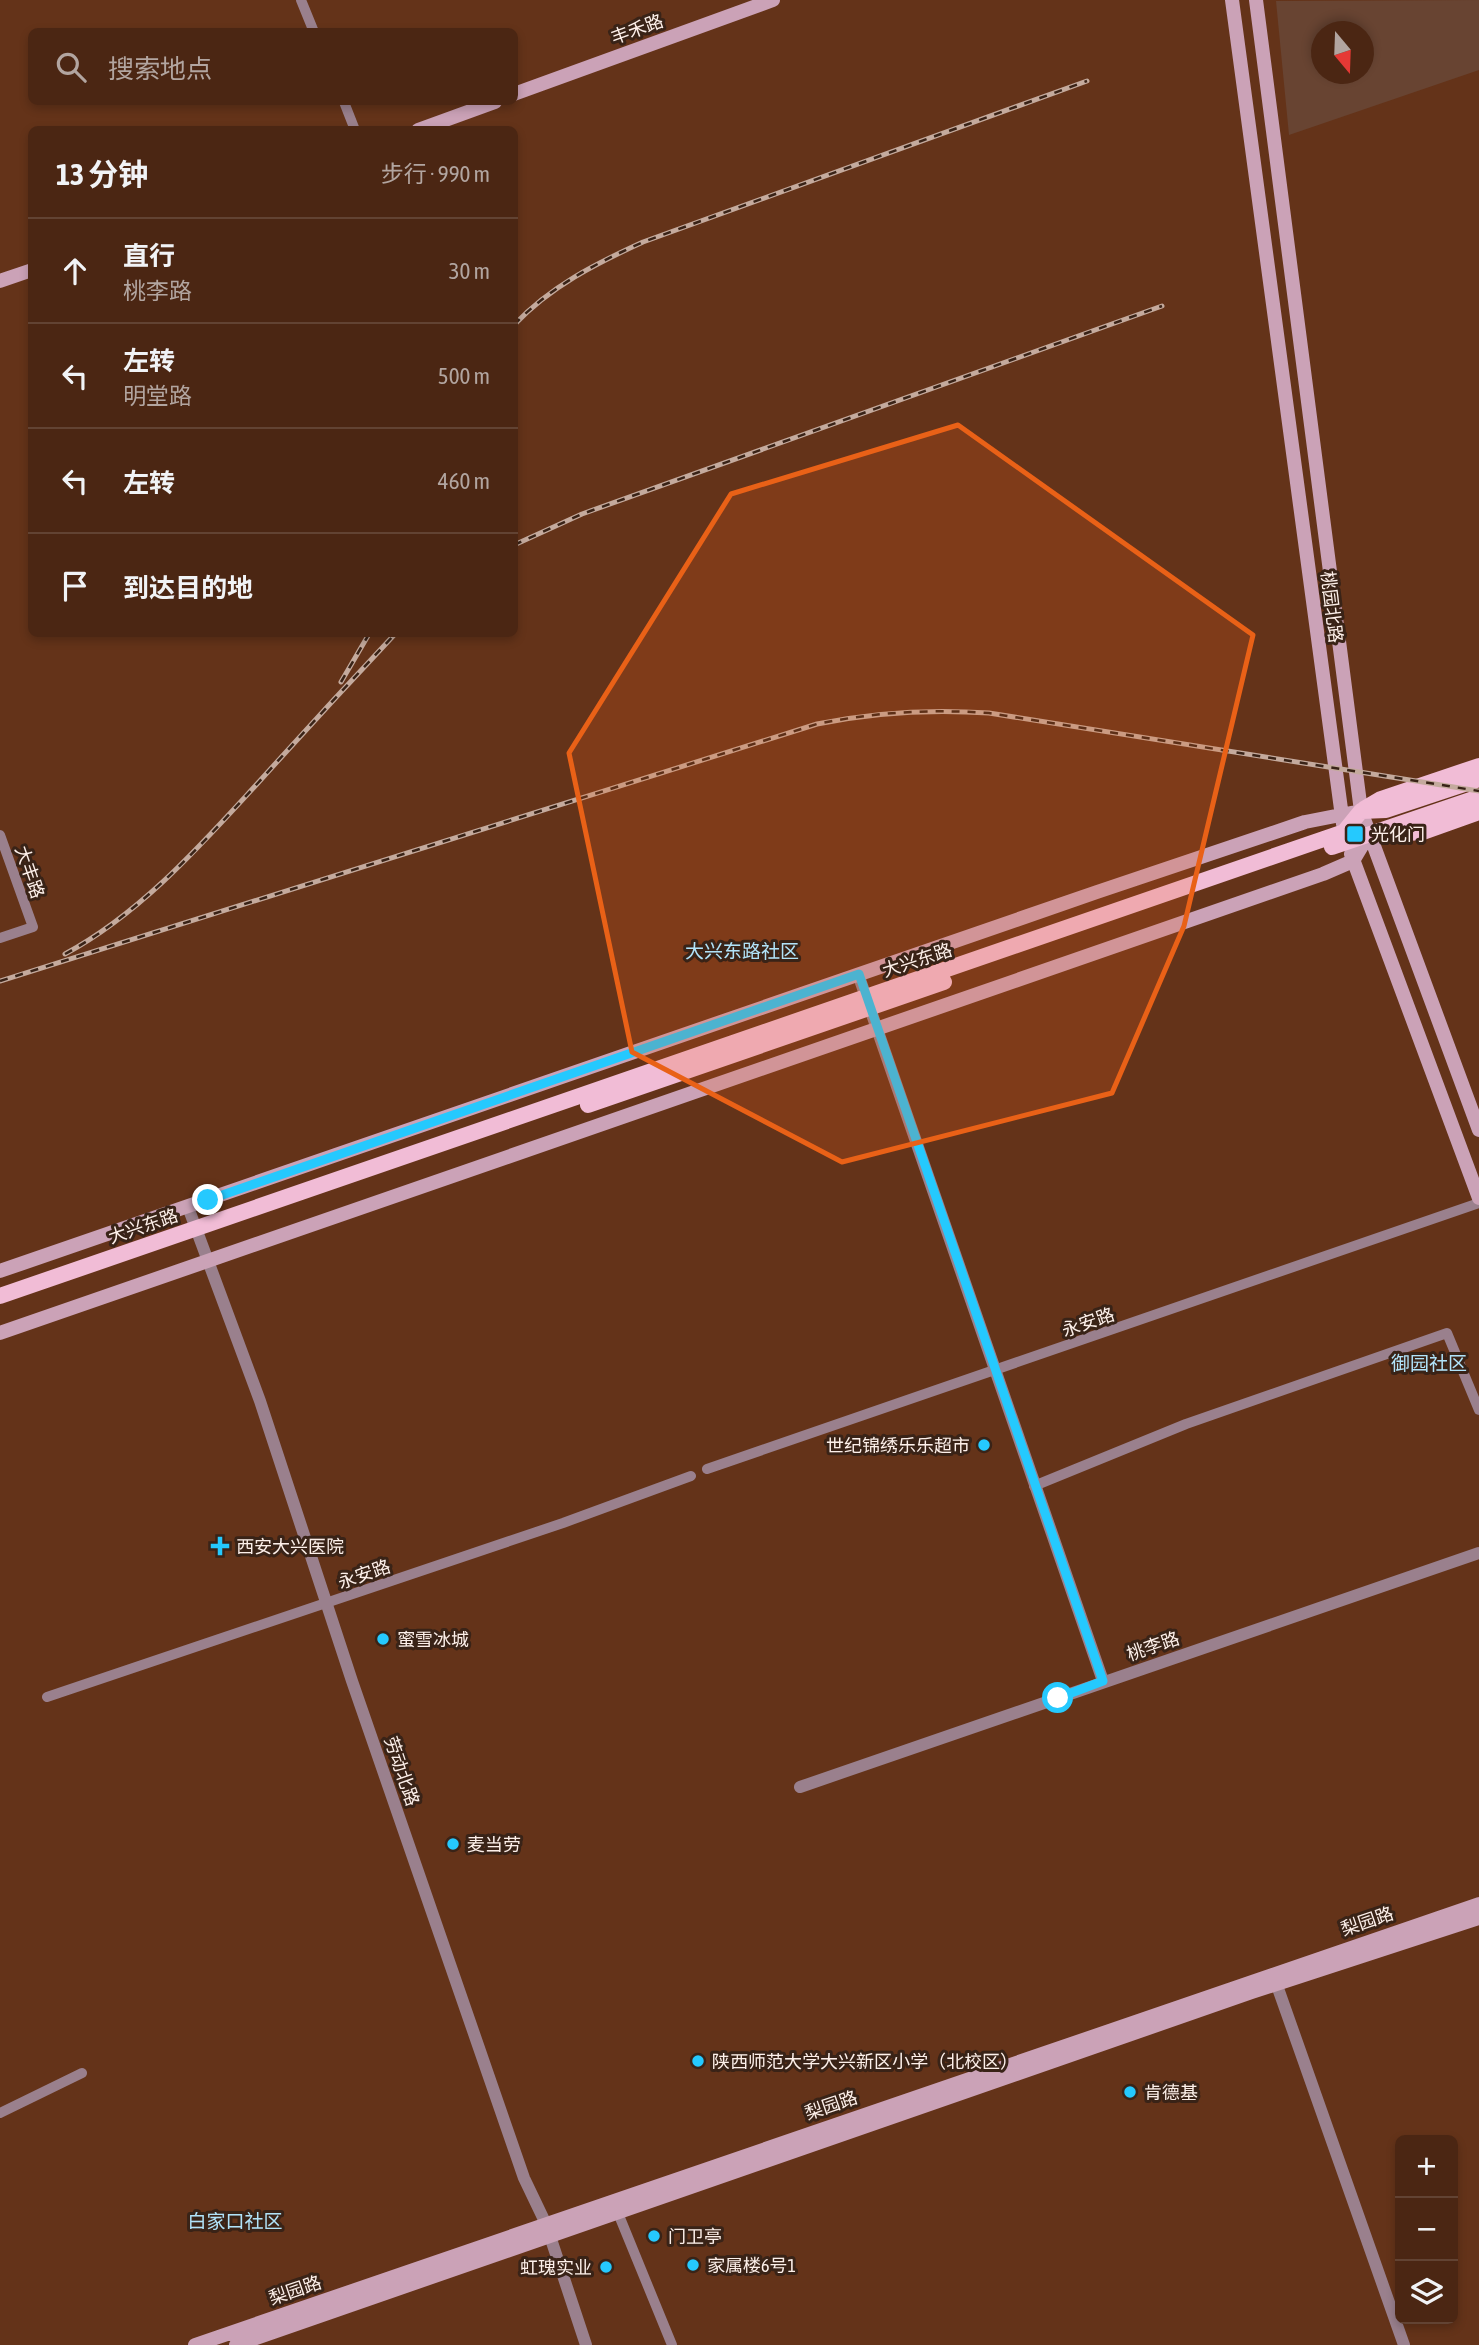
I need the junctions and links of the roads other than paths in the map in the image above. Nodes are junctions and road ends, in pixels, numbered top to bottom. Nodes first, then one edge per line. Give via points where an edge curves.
1 (301, 0) edge
2 (773, 0) edge
3 (1232, 0) edge
4 (1256, 0) edge
5 (740, 6) edge
6 (312, 28) edge
7 (518, 92) edge
8 (345, 105) edge
9 (487, 105) edge
10 (353, 126) edge
11 (429, 126) edge
12 (28, 271) edge
13 (0, 281) edge
14 (1479, 766) edge
15 (1479, 779) edge
16 (1479, 797) edge
17 (1361, 811) junction
18 (1479, 812) edge
19 (1341, 815) junction
20 (0, 835) edge
21 (1368, 836) junction
22 (1345, 837) junction
23 (1353, 861) junction
24 (0, 938) edge
25 (859, 974) junction
26 (869, 1003) junction
27 (877, 1029) junction
28 (1479, 1130) edge
29 (1479, 1200) edge
30 (188, 1207) junction
31 (197, 1233) junction
32 (208, 1262) junction
33 (0, 1271) edge
34 (0, 1296) edge
35 (0, 1307) edge
36 (0, 1333) edge
37 (996, 1371) junction
38 (1479, 1410) edge
39 (708, 1469) dead end
40 (691, 1476) dead end
41 (1034, 1486) junction
42 (1479, 1553) edge
43 (327, 1603) junction
44 (1103, 1681) junction
45 (47, 1697) dead end
46 (800, 1787) dead end
47 (1479, 1904) edge
48 (1479, 1918) edge
49 (1275, 1980) junction
50 (82, 2073) dead end
51 (0, 2113) edge
52 (618, 2213) junction
53 (547, 2230) junction
54 (261, 2341) edge
55 (195, 2345) edge
56 (236, 2345) edge
57 (586, 2345) edge
58 (671, 2345) edge
59 (1404, 2345) edge

1 - 6 street
2 - 5 main road, 丰禾路
3 - 19 main road, 桃园北路
4 - 17 main road, 桃园北路
5 - 7 main road, 丰禾路
8 - 10 street
9 - 11 main road
12 - 13 main road
14 - 17 main road via 1381,799
15 - 17 main road via 1386,810
16 - 21 main road, 大兴东路
17 - 19 main road
17 - 21 main road, 桃园北路
17 - 22 main road
18 - 21 main road, 大兴东路 via 1423,832
19 - 22 main road, 桃园北路
19 - 25 main road via 1305,822
20 - 24 street, 大丰路 via 33,927
21 - 22 main road, 大兴东路
21 - 23 main road
21 - 28 main road, 桃园北路
22 - 23 main road, 桃园北路
22 - 26 main road, 大兴东路
23 - 27 main road
23 - 29 main road, 桃园北路
25 - 26 street
25 - 30 main road
26 - 27 street
26 - 31 main road, 大兴东路
27 - 32 main road
27 - 37 street
29 - 37 street, 永安路
30 - 31 street, 劳动北路
30 - 33 main road
31 - 32 street, 劳动北路
31 - 34 main road, 大兴东路
31 - 35 main road, 大兴东路
32 - 36 main road
32 - 43 street, 劳动北路
37 - 39 street, 永安路
37 - 41 street
38 - 41 street via 1447,1333 1186,1424
40 - 43 street, 永安路
41 - 44 street
42 - 44 street, 桃李路
43 - 45 street, 永安路
43 - 53 street, 劳动北路 via 524,2178
44 - 46 street, 桃李路
47 - 49 main road, 梨园路
48 - 49 main road, 梨园路
49 - 52 main road, 梨园路 via 1252,1992
49 - 53 main road, 梨园路
49 - 59 street
50 - 51 street
52 - 53 main road, 梨园路
52 - 58 street
53 - 54 main road, 梨园路
53 - 55 main road, 梨园路
53 - 57 street, 劳动北路
54 - 56 main road, 梨园路

